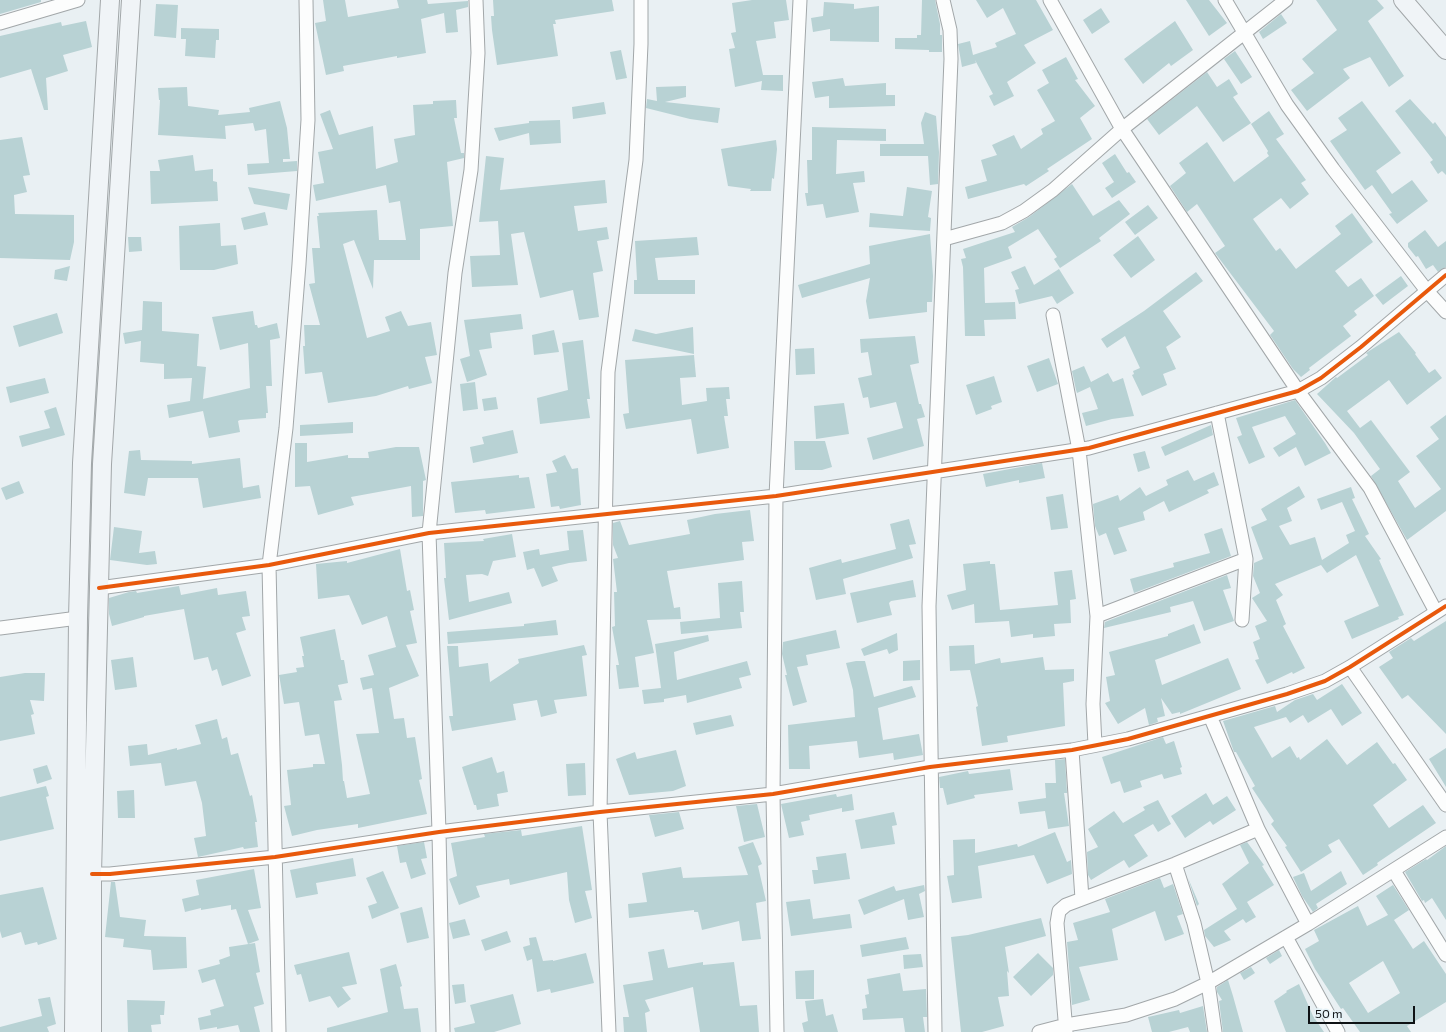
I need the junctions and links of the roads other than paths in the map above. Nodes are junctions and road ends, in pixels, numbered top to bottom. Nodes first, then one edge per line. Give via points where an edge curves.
1 (78, 0) edge
2 (110, 0) edge
3 (131, 0) edge
4 (306, 0) edge
5 (476, 0) edge
6 (641, 0) edge
7 (800, 0) edge
8 (944, 0) edge
9 (1050, 0) edge
10 (1225, 0) edge
11 (1286, 0) edge
12 (1403, 0) edge
13 (0, 23) edge
14 (1245, 33) junction
15 (1446, 50) edge
16 (1122, 129) junction
17 (944, 239) junction
18 (1446, 275) edge
19 (1427, 291) junction
20 (1446, 312) edge
21 (1053, 315) dead end
22 (1298, 391) junction
23 (1217, 413) junction
24 (1079, 450) junction
25 (934, 472) junction
26 (776, 496) junction
27 (606, 515) junction
28 (429, 533) junction
29 (1246, 559) junction
30 (269, 565) junction
31 (99, 588) junction
32 (1441, 609) edge
33 (1097, 616) junction
34 (78, 618) junction
35 (1242, 620) dead end
36 (0, 628) edge
37 (1350, 667) junction
38 (1210, 716) junction
39 (1095, 745) junction
40 (1072, 750) junction
41 (930, 767) junction
42 (773, 794) junction
43 (1446, 805) edge
44 (600, 812) junction
45 (1258, 829) junction
46 (440, 832) junction
47 (1446, 837) edge
48 (275, 857) junction
49 (1175, 864) junction
50 (1394, 871) junction
51 (92, 874) junction
52 (1082, 899) junction
53 (1308, 924) junction
54 (1286, 937) junction
55 (1446, 955) edge
56 (1208, 983) junction
57 (1066, 1028) edge
58 (74, 1032) edge
59 (92, 1032) edge
60 (279, 1032) edge
61 (443, 1032) edge
62 (608, 1032) edge
63 (777, 1032) edge
64 (935, 1032) edge
65 (1039, 1032) edge
66 (1215, 1032) edge
67 (1338, 1032) edge

1 - 13 street
2 - 34 main road via 82,463
3 - 31 main road via 102,464
4 - 30 street via 308,120 299,264 286,428
5 - 28 street via 478,53 471,170 455,273
6 - 27 street via 636,160 608,372
7 - 26 street
8 - 17 street via 950,30 951,59
9 - 16 street
10 - 14 street
11 - 14 street
12 - 15 main road
14 - 16 street
14 - 19 street via 1287,105
16 - 17 street via 1053,190 1024,211 1002,223
16 - 22 street
17 - 25 street
18 - 19 street
19 - 20 street
19 - 22 street via 1362,347 1327,374
21 - 24 street
22 - 23 street
22 - 32 street via 1370,488
23 - 24 street
23 - 29 street
24 - 25 street
24 - 33 street
25 - 26 street
25 - 41 street via 929,606
26 - 27 street
26 - 42 street
27 - 28 street
27 - 44 street
28 - 30 street
28 - 46 street
29 - 33 street
29 - 35 street
30 - 31 street
30 - 48 street
31 - 51 main road
32 - 37 street
33 - 39 street via 1093,704
34 - 36 street
34 - 58 main road
37 - 38 street via 1325,681
37 - 43 street
38 - 39 street via 1128,739
38 - 45 street
39 - 40 street
40 - 41 street
40 - 52 street
41 - 42 street
41 - 64 street
42 - 44 street
42 - 63 street
44 - 46 street
44 - 62 street
45 - 49 street
45 - 53 street
46 - 48 street
46 - 61 street
47 - 50 street
48 - 51 street
48 - 60 street
49 - 52 street
49 - 56 street via 1194,923
50 - 53 street
50 - 55 street
51 - 59 main road
52 - 57 street via 1066,905 1059,911 1057,923
53 - 54 street
54 - 56 street
54 - 67 street
56 - 57 street via 1175,999
56 - 66 street
57 - 65 street

